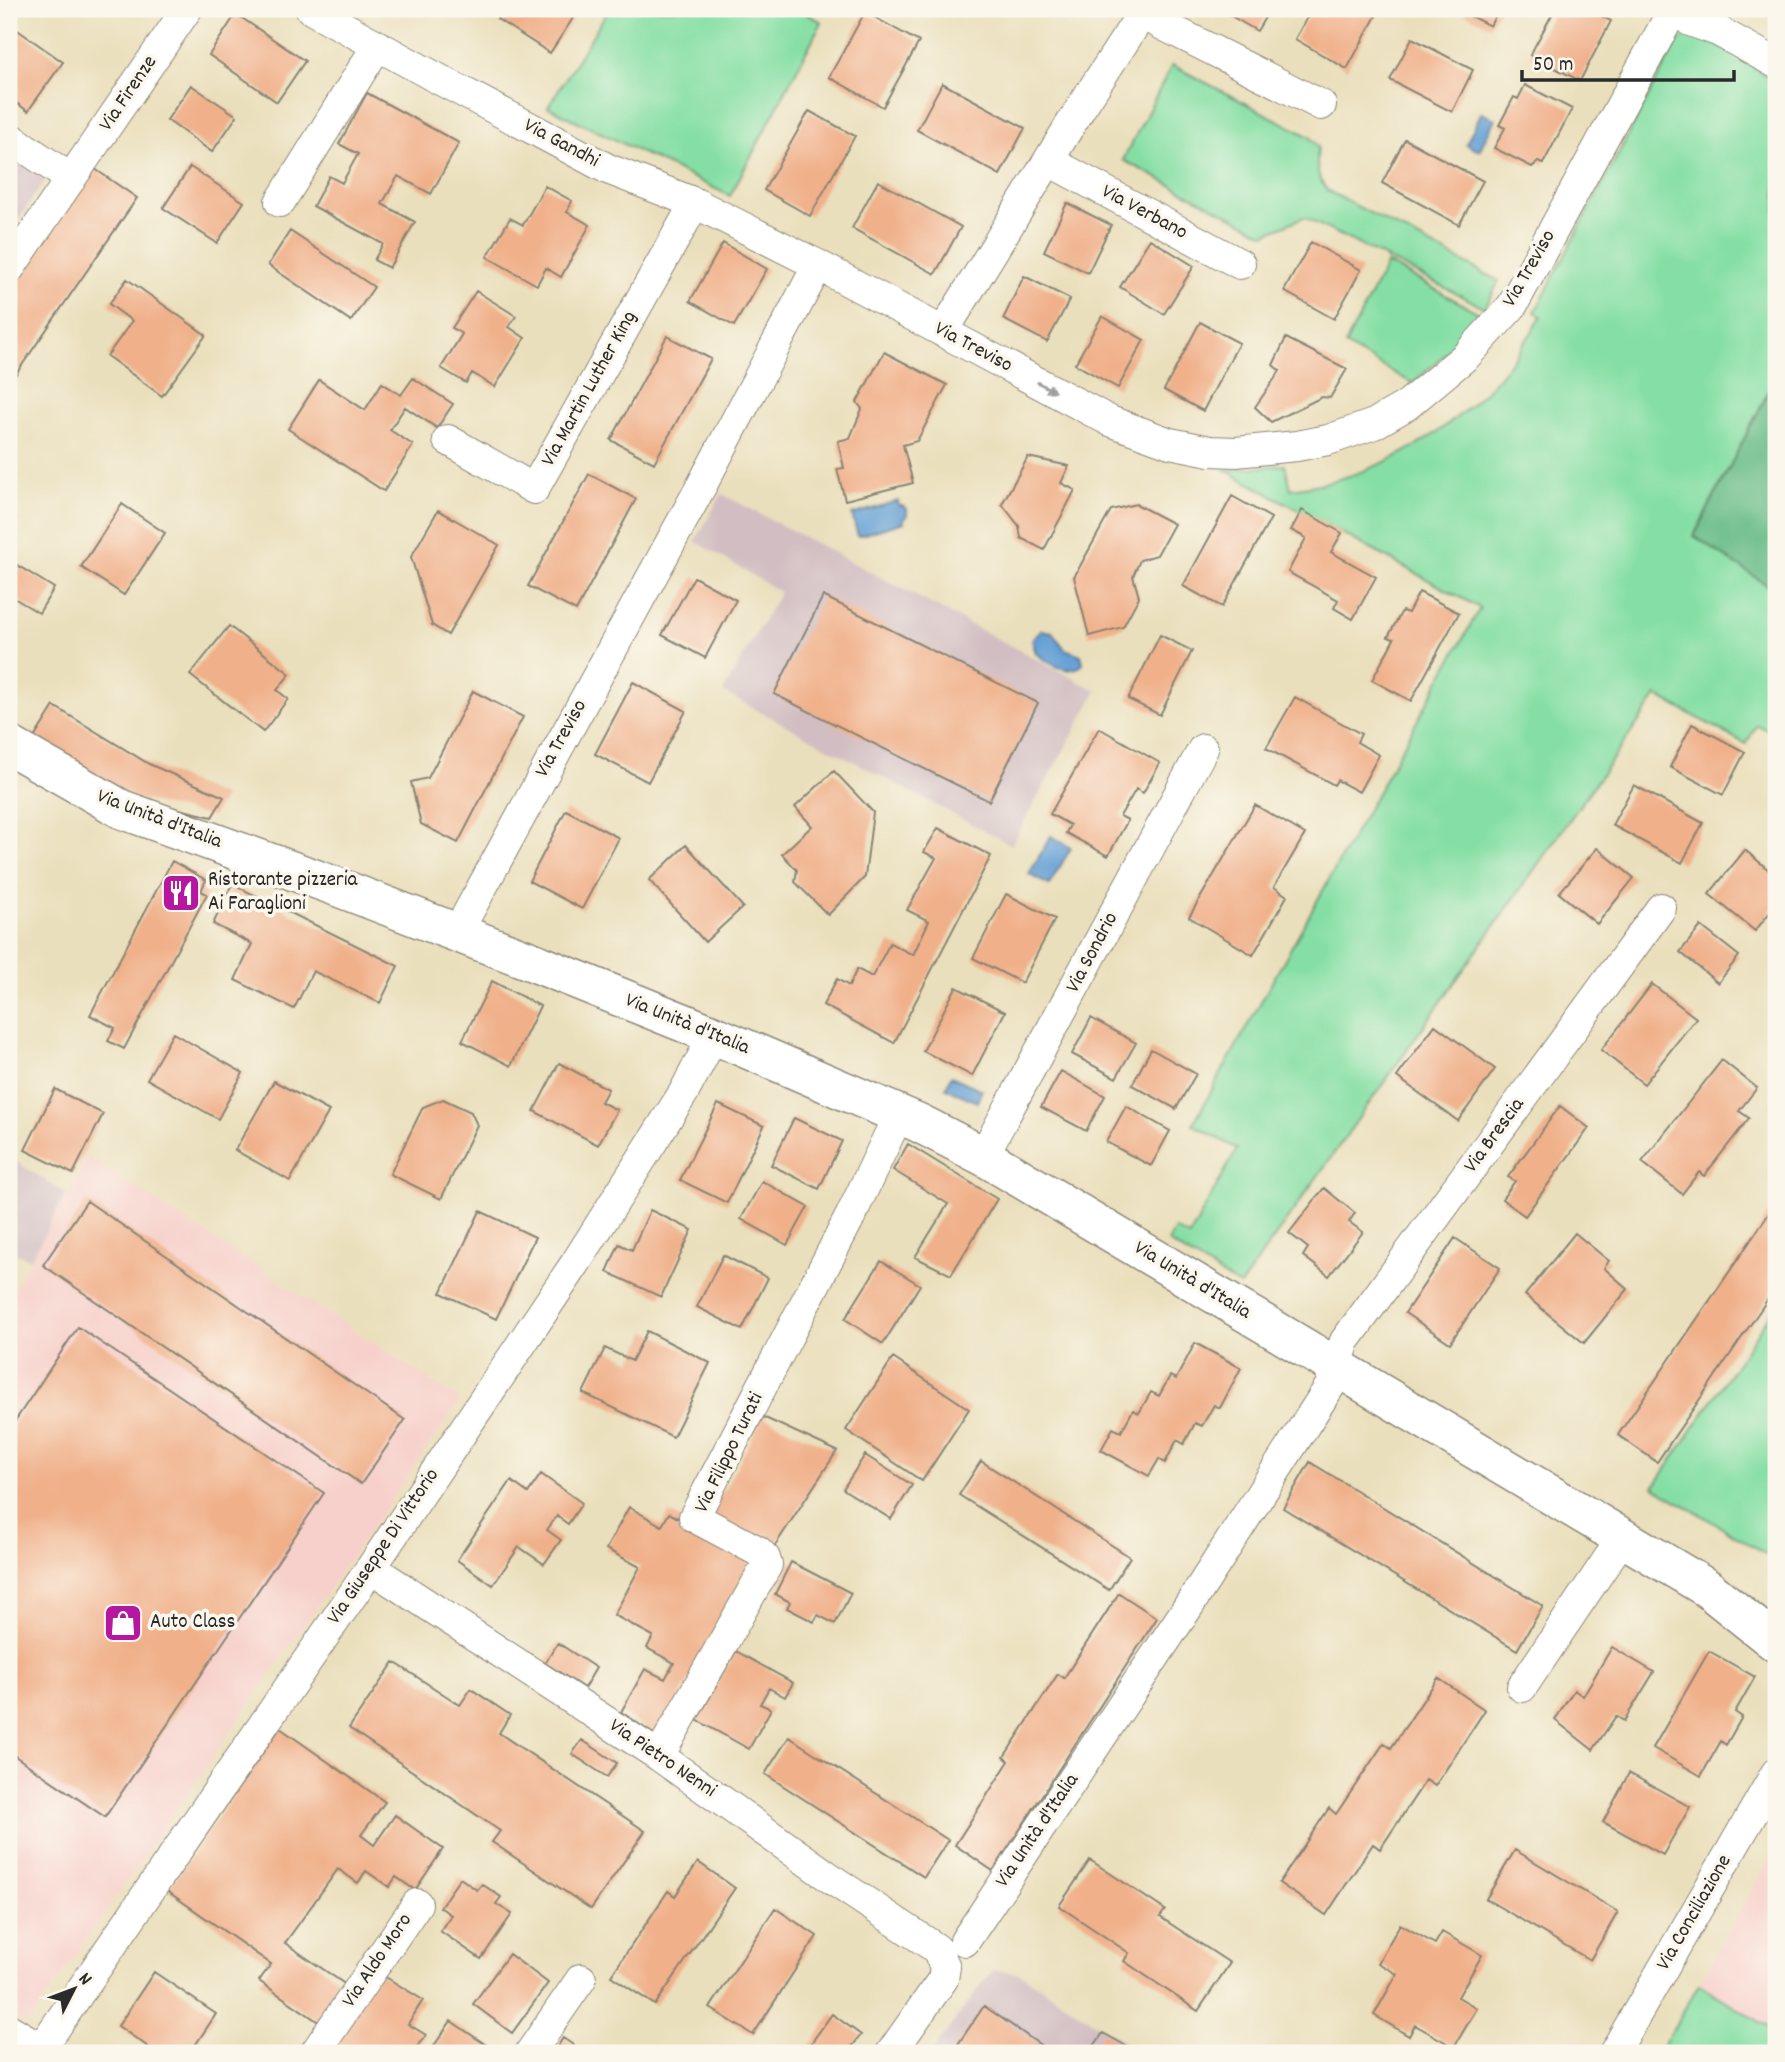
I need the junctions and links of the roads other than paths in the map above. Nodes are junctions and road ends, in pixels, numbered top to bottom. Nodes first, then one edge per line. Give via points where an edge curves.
1 (187, 9) edge
2 (311, 9) edge
3 (1724, 9) edge
4 (1143, 11) edge
5 (1678, 15) edge
6 (377, 46) junction
7 (1776, 63) edge
8 (1321, 104) dead end
9 (9, 137) edge
10 (1049, 161) junction
11 (71, 179) junction
12 (280, 202) dead end
13 (695, 203) junction
14 (1240, 264) dead end
15 (818, 265) junction
16 (9, 269) edge
17 (943, 332) junction
18 (448, 439) dead end
19 (9, 746) edge
20 (1203, 749) dead end
21 (1661, 908) dead end
22 (457, 933) junction
23 (714, 1035) junction
24 (899, 1114) junction
25 (983, 1156) junction
26 (1336, 1367) junction
27 (1623, 1537) junction
28 (371, 1568) junction
29 (1707, 1588) junction
30 (1776, 1615) edge
31 (1776, 1643) edge
32 (1522, 1687) dead end
33 (659, 1756) junction
34 (1776, 1773) edge
35 (417, 1904) dead end
36 (954, 1951) junction
37 (580, 1979) dead end
38 (9, 2029) edge
39 (42, 2052) edge
40 (315, 2053) edge
41 (530, 2053) edge
42 (891, 2053) edge
43 (1614, 2053) edge

1 - 11 street, Via Firenze
2 - 6 street, Via Gandhi
3 - 7 street
4 - 8 street
4 - 10 street
5 - 7 street
17 -> 5 street, Via Treviso via 1110,421 1153,438 1210,451 1281,449 1328,440 1374,424 1451,370 1512,306
6 - 12 street
6 - 13 street, Via Gandhi via 608,169
9 - 11 street
10 - 14 street, Via Verbano
10 - 17 street
11 - 16 street, Via Firenze
13 - 15 street, Via Gandhi
13 - 18 street, Via Martin Luther King via 534,489
15 - 17 street, Via Treviso
15 - 22 street, Via Treviso
19 - 22 street, Via Unità d'Italia via 121,809
20 - 25 street, Via Sondrio
21 - 26 street, Via Brescia via 1345,1340
22 - 23 street, Via Unità d'Italia
23 - 24 street, Via Unità d'Italia
23 - 28 street, Via Giuseppe Di Vittorio via 625,1188
24 - 25 street, Via Unità d'Italia
24 - 33 street, Via Filippo Turati via 694,1517 758,1551 767,1565
25 - 26 street, Via Unità d'Italia
26 - 27 street, Via Unità d'Italia
26 - 36 street, Via Unità d'Italia via 1330,1386 1188,1607
27 - 29 street, Via Unità d'Italia
27 - 32 street
28 - 33 street, Via Pietro Nenni
28 - 39 street, Via Giuseppe Di Vittorio
29 - 30 street, Via Unità d'Italia
29 - 31 street, Via Unità d'Italia
33 - 36 street, Via Pietro Nenni via 836,1882 931,1944
34 - 43 street, Via Conciliazione
35 - 40 street, Via Aldo Moro
36 - 42 street, Via Unità d'Italia via 940,1984
37 - 41 street
38 - 39 street

